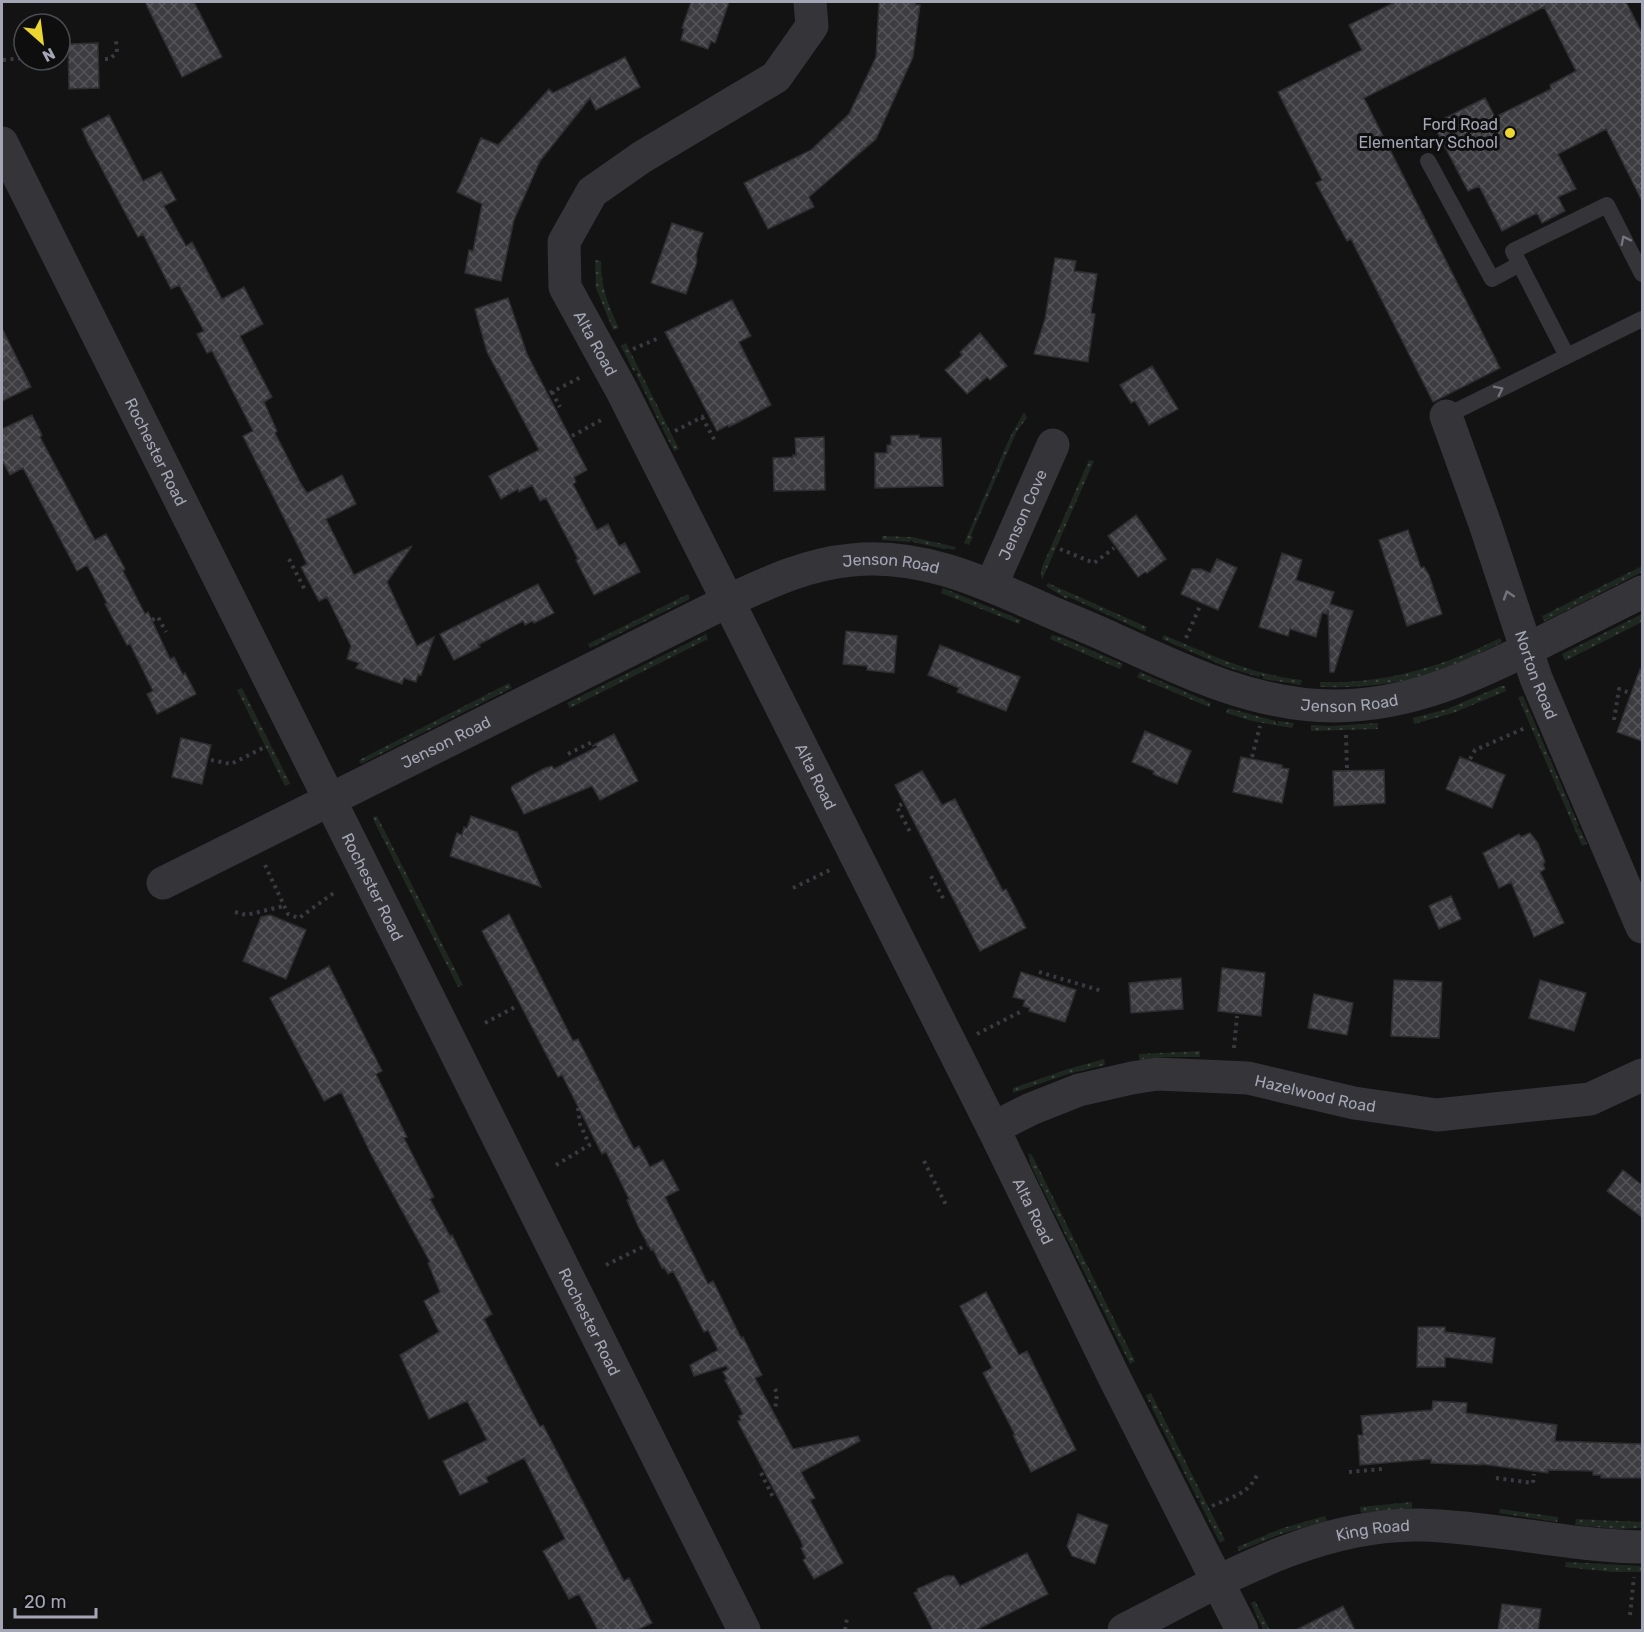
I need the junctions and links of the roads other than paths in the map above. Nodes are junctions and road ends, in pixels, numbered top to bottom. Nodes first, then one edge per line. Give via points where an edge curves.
1 (810, 2) edge
2 (2, 143) edge
3 (1428, 161) dead end
4 (1520, 264) junction
5 (1642, 274) edge
6 (1642, 319) edge
7 (1567, 356) junction
8 (1446, 416) joint
9 (1053, 445) dead end
10 (991, 586) junction
11 (1642, 592) edge
12 (728, 601) junction
13 (1526, 651) junction
14 (329, 799) junction
15 (163, 883) dead end
16 (1642, 927) edge
17 (1642, 1075) edge
18 (993, 1128) junction
19 (1639, 1561) edge
20 (1217, 1583) junction
21 (744, 1630) edge
22 (1124, 1630) edge
23 (1242, 1630) edge

1 - 12 street, Alta Road via 812,26 776,77 642,157 592,192 564,242 565,287
2 - 14 street, Rochester Road
3 - 4 lane via 1492,279
5 -> 4 lane via 1607,205 1513,251
4 - 7 lane
6 - 7 lane
8 -> 7 lane
13 -> 8 street, Norton Road
9 - 10 street, Jenson Cove
10 - 12 street, Jenson Road via 939,567 855,559 802,569
10 - 13 street, Jenson Road via 1226,687 1309,705 1358,705 1423,694
11 - 13 street, Jenson Road
12 - 14 street, Jenson Road
12 - 18 street, Alta Road
13 - 16 street, Norton Road
14 - 15 street, Jenson Road
14 - 21 street, Rochester Road
17 - 18 street, Hazelwood Road via 1590,1099 1437,1115 1354,1103 1248,1078 1157,1074 1079,1090
18 - 20 street, Alta Road
19 - 20 street, King Road via 1605,1546 1488,1531 1388,1526 1295,1548
20 - 22 street, King Road
20 - 23 street, Alta Road

